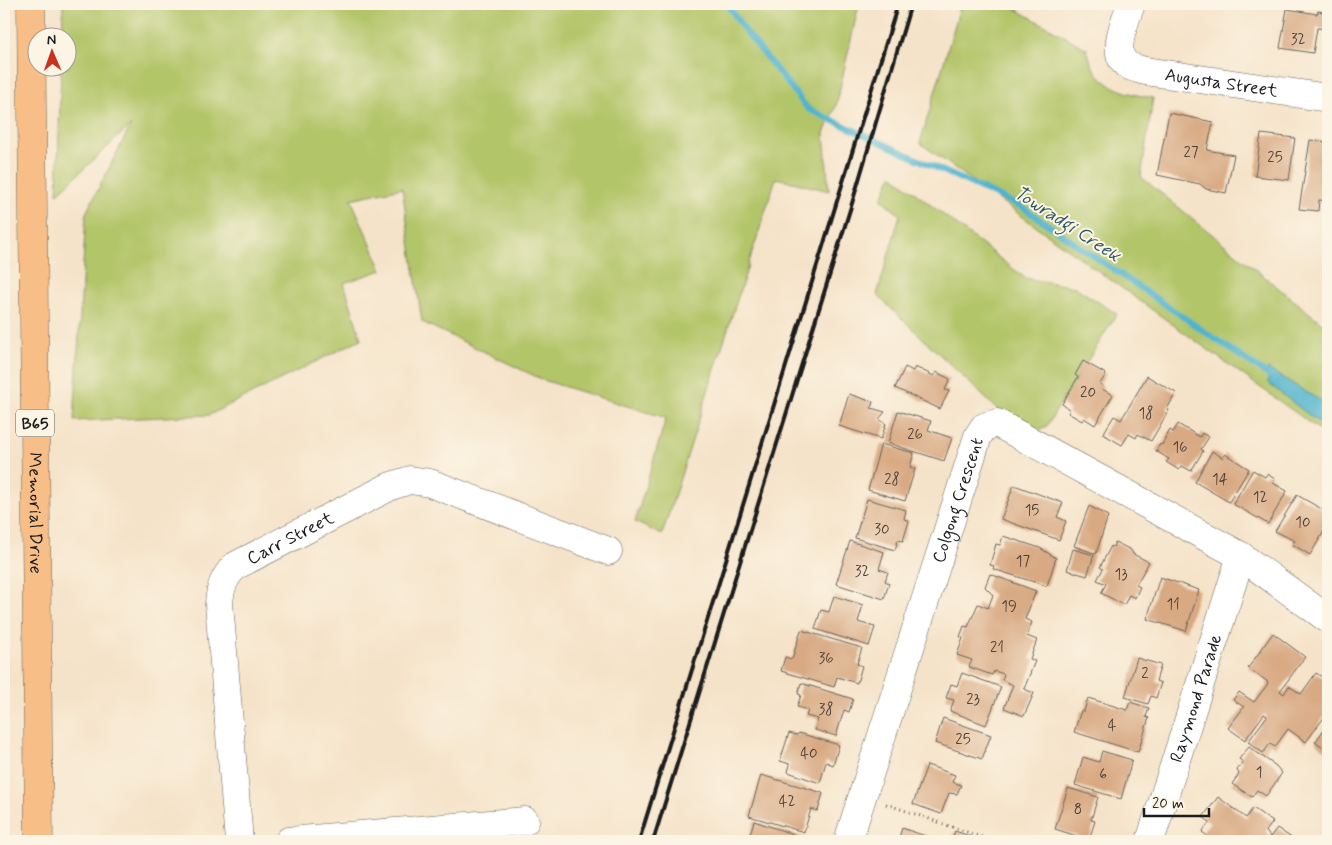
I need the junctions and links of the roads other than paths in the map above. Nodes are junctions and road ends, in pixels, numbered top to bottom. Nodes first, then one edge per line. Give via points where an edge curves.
1 (30, 4) edge
2 (1131, 4) edge
3 (1328, 98) edge
4 (608, 551) dead end
5 (1241, 556) junction
6 (1328, 619) edge
7 (525, 821) dead end
8 (39, 841) edge
9 (239, 841) edge
10 (288, 841) edge
11 (848, 841) edge
12 (1150, 841) edge

1 - 8 main road, Memorial Drive / B65
2 - 3 street, Augusta Street via 1120,38 1120,57 1126,64 1145,71
4 - 9 street, Carr Street via 430,483 410,480 391,486 235,566 227,574 219,604
5 - 6 street, Colgong Crescent
5 - 11 street, Colgong Crescent via 996,423 984,427 978,436
5 - 12 street, Raymond Parade
7 - 10 street

